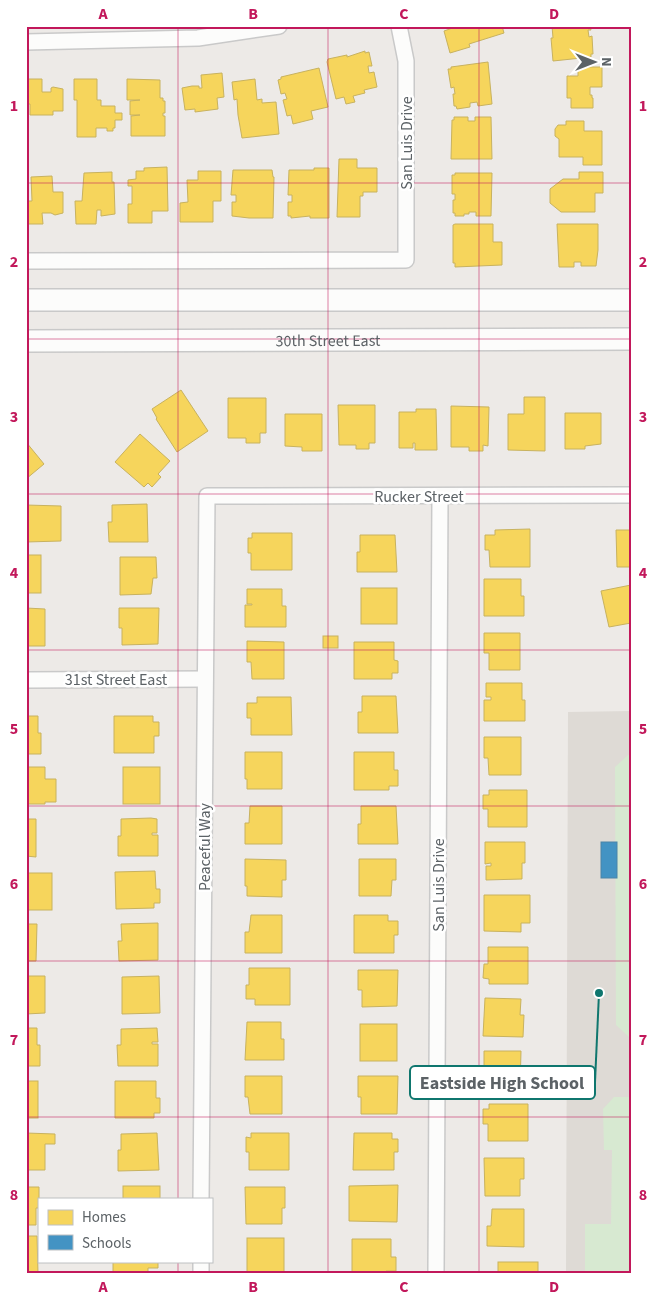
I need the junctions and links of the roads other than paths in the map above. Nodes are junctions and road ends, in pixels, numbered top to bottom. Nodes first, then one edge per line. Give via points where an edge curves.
1 (279, 26) edge
2 (399, 26) edge
3 (26, 42) edge
4 (26, 261) edge
5 (26, 300) edge
6 (631, 300) edge
7 (631, 338) edge
8 (26, 341) edge
9 (631, 495) edge
10 (208, 496) joint
11 (440, 496) junction
12 (205, 679) junction
13 (26, 680) edge
14 (201, 1198) edge
15 (436, 1274) edge

1 - 3 street via 198,38
2 - 4 street, San Luis Drive via 406,61 406,260
5 - 6 main road
7 - 8 main road, 30th Street East
9 - 11 street, Rucker Street
10 - 11 street, Rucker Street
10 - 12 street, Peaceful Way
11 - 15 street, San Luis Drive
12 - 13 street, 31st Street East
12 - 14 street, Peaceful Way

